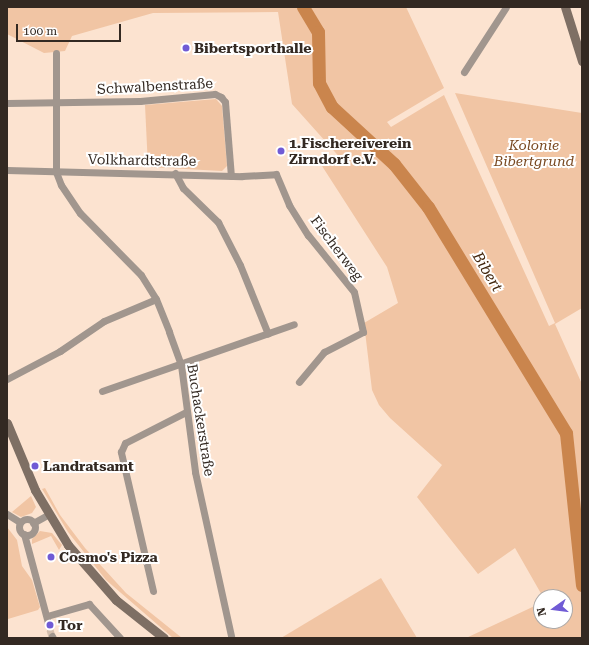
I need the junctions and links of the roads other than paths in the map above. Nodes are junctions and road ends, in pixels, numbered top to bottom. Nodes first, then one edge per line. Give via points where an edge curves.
1 (506, 7) edge
2 (564, 9) edge
3 (56, 53) dead end
4 (582, 61) edge
5 (464, 72) dead end
6 (7, 103) edge
7 (58, 103) junction
8 (7, 170) edge
9 (56, 172) junction
10 (175, 173) junction
11 (276, 174) joint
12 (231, 176) junction
13 (156, 299) junction
14 (294, 324) dead end
15 (268, 334) junction
16 (181, 365) junction
17 (7, 379) edge
18 (298, 382) dead end
19 (102, 391) dead end
20 (186, 412) junction
21 (7, 424) edge
22 (7, 514) edge
23 (49, 514) junction
24 (20, 522) junction
25 (34, 523) junction
26 (24, 534) junction
27 (153, 591) dead end
28 (231, 636) dead end
29 (120, 638) edge
30 (164, 638) edge

1 - 5 street
2 - 4 street
3 - 7 street
6 - 7 street, Schwalbenstraße
7 - 9 street
7 - 12 street, Schwalbenstraße via 140,101 215,94 222,97 224,102
8 - 9 street, Volkhardtstraße
9 - 10 street, Volkhardtstraße
9 - 13 street, Buchackerstraße via 61,185 80,213 142,275
10 - 12 street, Volkhardtstraße
10 - 15 street via 183,188 218,222 240,265
11 - 12 street, Volkhardtstraße
11 - 18 street, Fischerweg via 293,211 354,292 363,332 324,352
13 - 16 street, Buchackerstraße
13 - 17 street via 104,322 60,351
14 - 15 street
15 - 16 street
16 - 19 street
16 - 20 street, Buchackerstraße
20 - 27 street via 125,443 121,452
20 - 28 street, Buchackerstraße via 195,472
21 - 23 street via 22,463
22 - 24 street
23 - 25 street
23 - 30 street via 68,545 92,575 116,600
24 - 25 street via 26,519
24 - 26 street via 19,527
25 - 26 street via 33,531
26 - 29 street via 47,617 89,604

